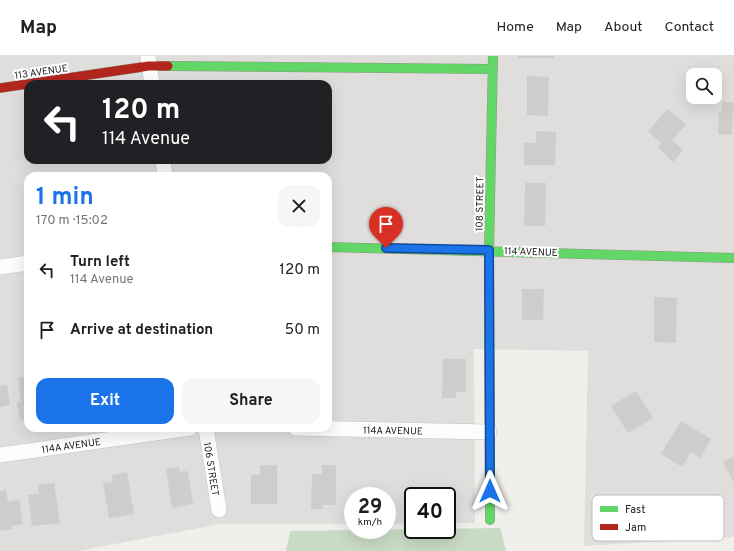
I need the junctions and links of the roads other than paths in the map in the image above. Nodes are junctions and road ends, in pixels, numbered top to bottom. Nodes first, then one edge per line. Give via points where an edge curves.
1 (493, 56) edge
2 (148, 61) edge
3 (313, 61) edge
4 (492, 69) junction
5 (44, 80) edge
6 (151, 80) edge
7 (24, 84) edge
8 (0, 88) edge
9 (332, 247) edge
10 (489, 250) junction
11 (734, 258) edge
12 (24, 264) edge
13 (0, 267) edge
14 (332, 429) edge
15 (162, 432) edge
16 (207, 432) edge
17 (489, 432) junction
18 (0, 455) edge
19 (219, 510) dead end
20 (490, 520) dead end

1 - 4 street, 108 STREET
2 - 3 street, 113 AVENUE
2 - 5 street, 113 AVENUE
2 - 6 street
3 - 4 street, 113 AVENUE
4 - 10 street, 108 STREET
7 - 8 street, 113 AVENUE
9 - 10 street, 114 AVENUE
10 - 11 street, 114 AVENUE
10 - 17 street, 108 STREET
12 - 13 street
14 - 17 street, 114A AVENUE
15 - 18 street, 114A AVENUE
16 - 19 street, 106 STREET
17 - 20 street, 108 STREET

